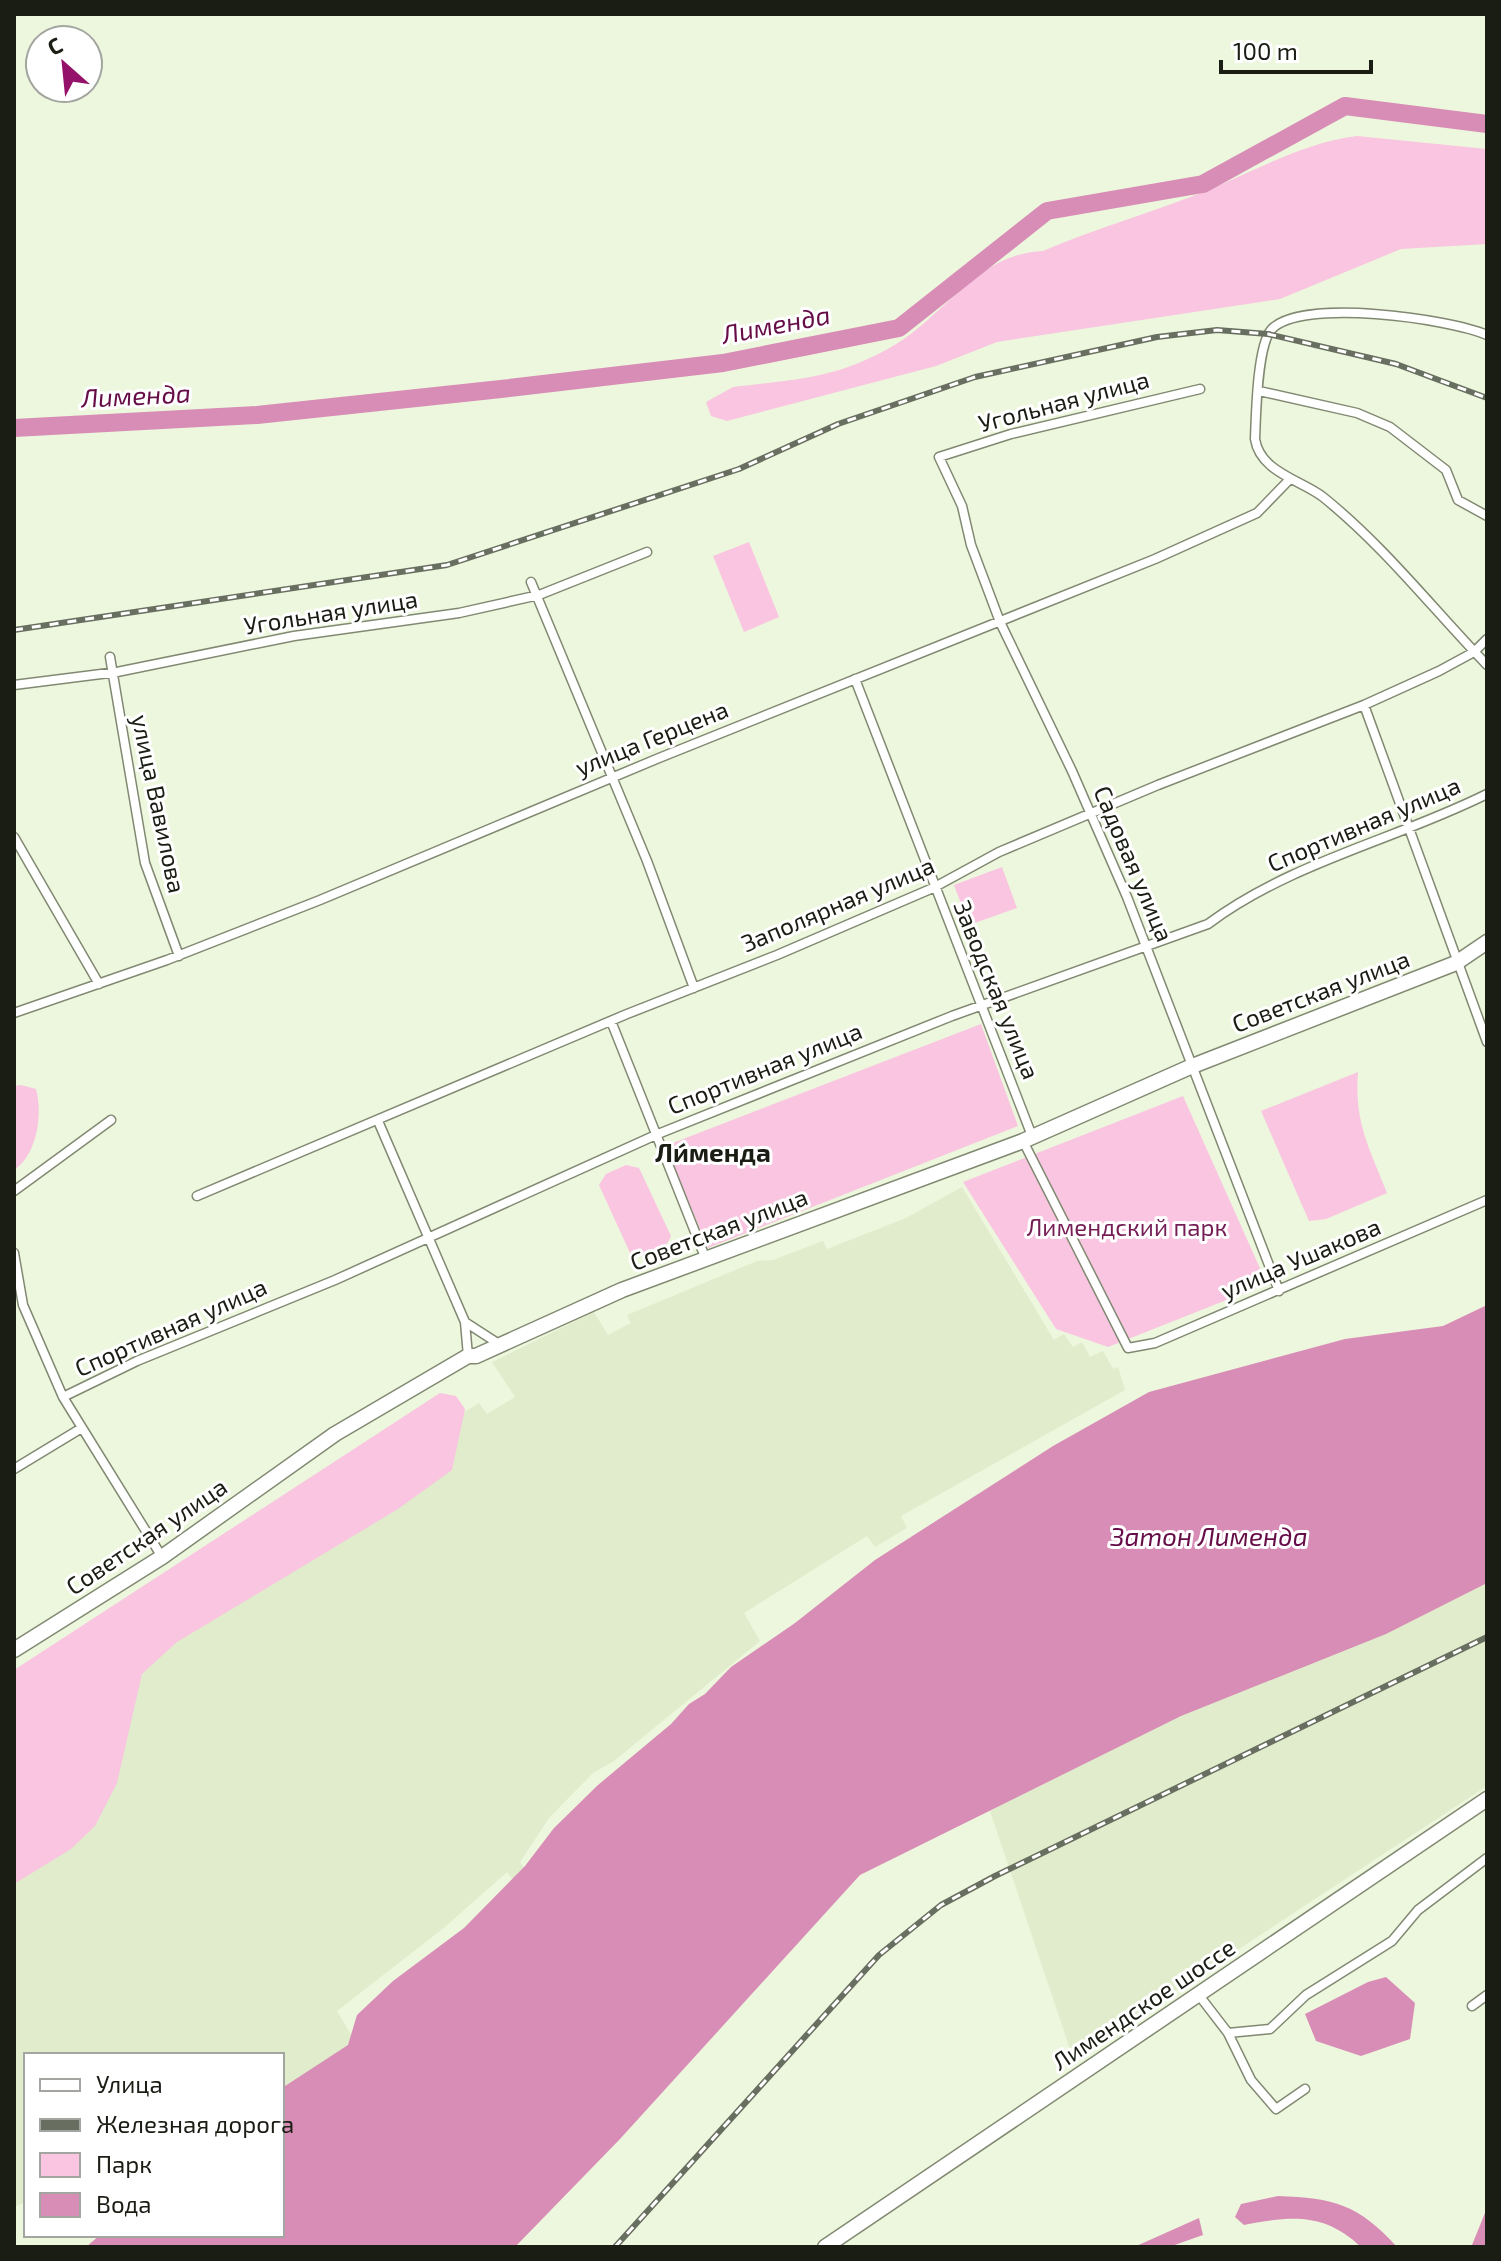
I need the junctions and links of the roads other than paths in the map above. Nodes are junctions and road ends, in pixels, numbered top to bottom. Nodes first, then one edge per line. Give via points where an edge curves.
1 (1487, 335) edge
2 (1200, 389) dead end
3 (1259, 391) junction
4 (939, 457) joint
5 (1290, 479) junction
6 (1487, 516) edge
7 (647, 552) dead end
8 (531, 582) dead end
9 (539, 595) junction
10 (1000, 622) junction
11 (1487, 639) edge
12 (1474, 652) junction
13 (110, 657) dead end
14 (1487, 665) edge
15 (112, 672) junction
16 (855, 679) junction
17 (14, 685) edge
18 (1364, 705) junction
19 (612, 778) junction
20 (1487, 794) edge
21 (1093, 815) junction
22 (1407, 830) junction
23 (14, 837) edge
24 (933, 888) junction
25 (1487, 942) edge
26 (1146, 945) junction
27 (179, 956) junction
28 (1456, 963) junction
29 (99, 984) junction
30 (694, 988) junction
31 (983, 1006) junction
32 (14, 1013) edge
33 (611, 1021) junction
34 (1487, 1042) edge
35 (1190, 1067) junction
36 (111, 1120) dead end
37 (378, 1121) junction
38 (658, 1134) junction
39 (1027, 1138) junction
40 (14, 1191) edge
41 (197, 1196) dead end
42 (1487, 1200) edge
43 (427, 1239) junction
44 (14, 1253) edge
45 (705, 1257) junction
46 (1279, 1291) junction
47 (465, 1322) junction
48 (499, 1344) junction
49 (1128, 1348) joint
50 (468, 1356) junction
51 (63, 1397) junction
52 (80, 1429) junction
53 (14, 1469) edge
54 (162, 1557) junction
55 (14, 1650) edge
56 (1487, 1799) edge
57 (1487, 1858) edge
58 (1198, 1994) junction
59 (1487, 1995) edge
60 (1472, 2006) dead end
61 (1228, 2033) junction
62 (1305, 2089) dead end
63 (825, 2247) edge

1 - 3 street via 1464,326 1387,314 1326,314 1277,325 1268,334
2 - 4 street, Угольная улица via 1011,434
3 - 5 street via 1256,447 1268,464
3 - 6 street via 1346,410 1390,427 1446,470 1458,500
4 - 10 street, Садовая улица via 962,506
5 - 10 street, улица Герцена via 1257,513
5 - 12 street via 1344,514
7 - 9 street, Угольная улица
8 - 9 street
9 - 15 street, Угольная улица
9 - 19 street
10 - 16 street, улица Герцена
10 - 21 street, Садовая улица
11 - 12 street, Заполярная улица
12 - 14 street
12 - 18 street, Заполярная улица
13 - 15 street, улица Вавилова
15 - 17 street, Угольная улица
15 - 27 street, улица Вавилова via 145,863
16 - 19 street, улица Герцена
16 - 24 street, Заводская улица
18 - 21 street, Заполярная улица
18 - 22 street
19 - 27 street, улица Герцена
19 - 30 street
20 - 22 street, Спортивная улица
21 - 24 street, Заполярная улица via 999,852
21 - 26 street, Садовая улица
22 - 26 street, Спортивная улица via 1295,874 1208,924
22 - 28 street
23 - 29 street
24 - 30 street, Заполярная улица
24 - 31 street, Заводская улица
25 - 28 main road, Советская улица
26 - 31 street, Спортивная улица
26 - 35 street, Садовая улица
27 - 29 street, улица Герцена
28 - 34 street
28 - 35 main road, Советская улица
29 - 32 street, улица Герцена
30 - 33 street, Заполярная улица
31 - 38 street, Спортивная улица
31 - 39 street, Заводская улица
33 - 37 street, Заполярная улица
33 - 38 street
35 - 39 main road, Советская улица
35 - 46 street, Садовая улица
36 - 40 street
37 - 41 street, Заполярная улица
37 - 43 street
38 - 43 street, Спортивная улица
38 - 45 street
39 - 45 main road, Советская улица
39 - 49 street, Заводская улица
42 - 46 street, улица Ушакова
43 - 47 street
43 - 51 street, Спортивная улица
44 - 51 street via 23,1305
45 - 48 main road, Советская улица
46 - 49 street, улица Ушакова via 1155,1343
47 - 48 street
47 - 50 street
48 - 50 main road, Советская улица
50 - 54 main road, Советская улица via 335,1434
51 - 52 street
52 - 53 street
52 - 54 street
54 - 55 main road, Советская улица
56 - 58 main road, Лимендское шоссе
57 - 61 street via 1418,1910 1392,1941 1306,1995 1270,2029
58 - 61 street
58 - 63 main road, Лимендское шоссе
59 - 60 street
61 - 62 street via 1251,2080 1276,2109

